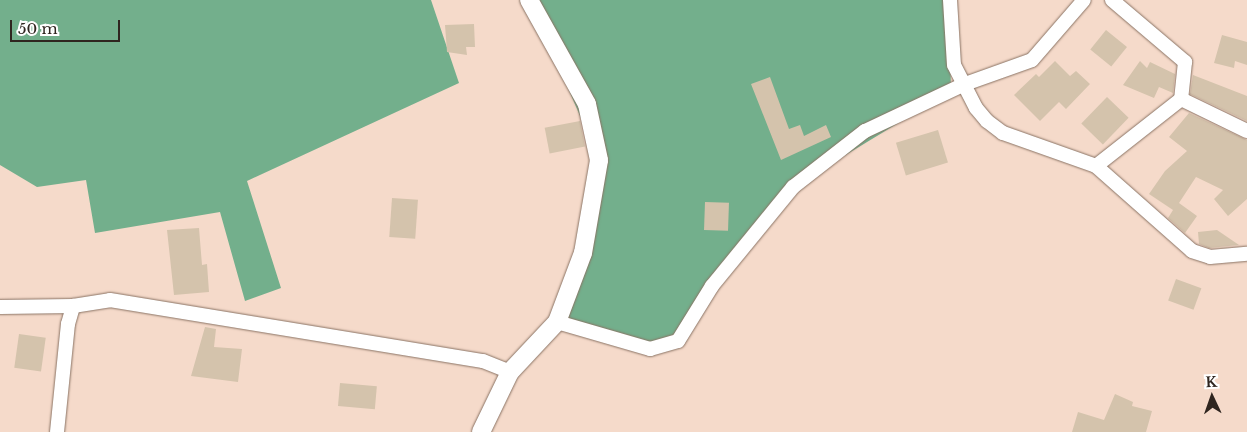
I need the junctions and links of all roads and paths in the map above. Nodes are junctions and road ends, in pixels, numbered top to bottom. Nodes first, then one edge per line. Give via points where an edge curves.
1 (529, 0) edge
2 (950, 0) edge
3 (1084, 0) edge
4 (1112, 0) edge
5 (965, 84) junction
6 (1181, 99) junction
7 (1247, 131) edge
8 (1096, 166) junction
9 (1247, 254) edge
10 (73, 306) junction
11 (0, 307) edge
12 (557, 322) junction
13 (510, 372) junction
14 (57, 432) edge
15 (481, 432) edge

1 - 12 street via 587,104 599,160 583,252
2 - 5 street via 954,66
3 - 5 street via 1032,60
4 - 6 street via 1185,62
5 - 8 street via 976,108 1003,133
5 - 12 street via 865,130 792,188 712,286 678,341 650,349
6 - 7 street
6 - 8 street
8 - 9 street via 1192,251 1210,257
10 - 11 street
10 - 13 street via 110,300 484,361
10 - 14 street via 68,324
12 - 13 street
13 - 15 street

